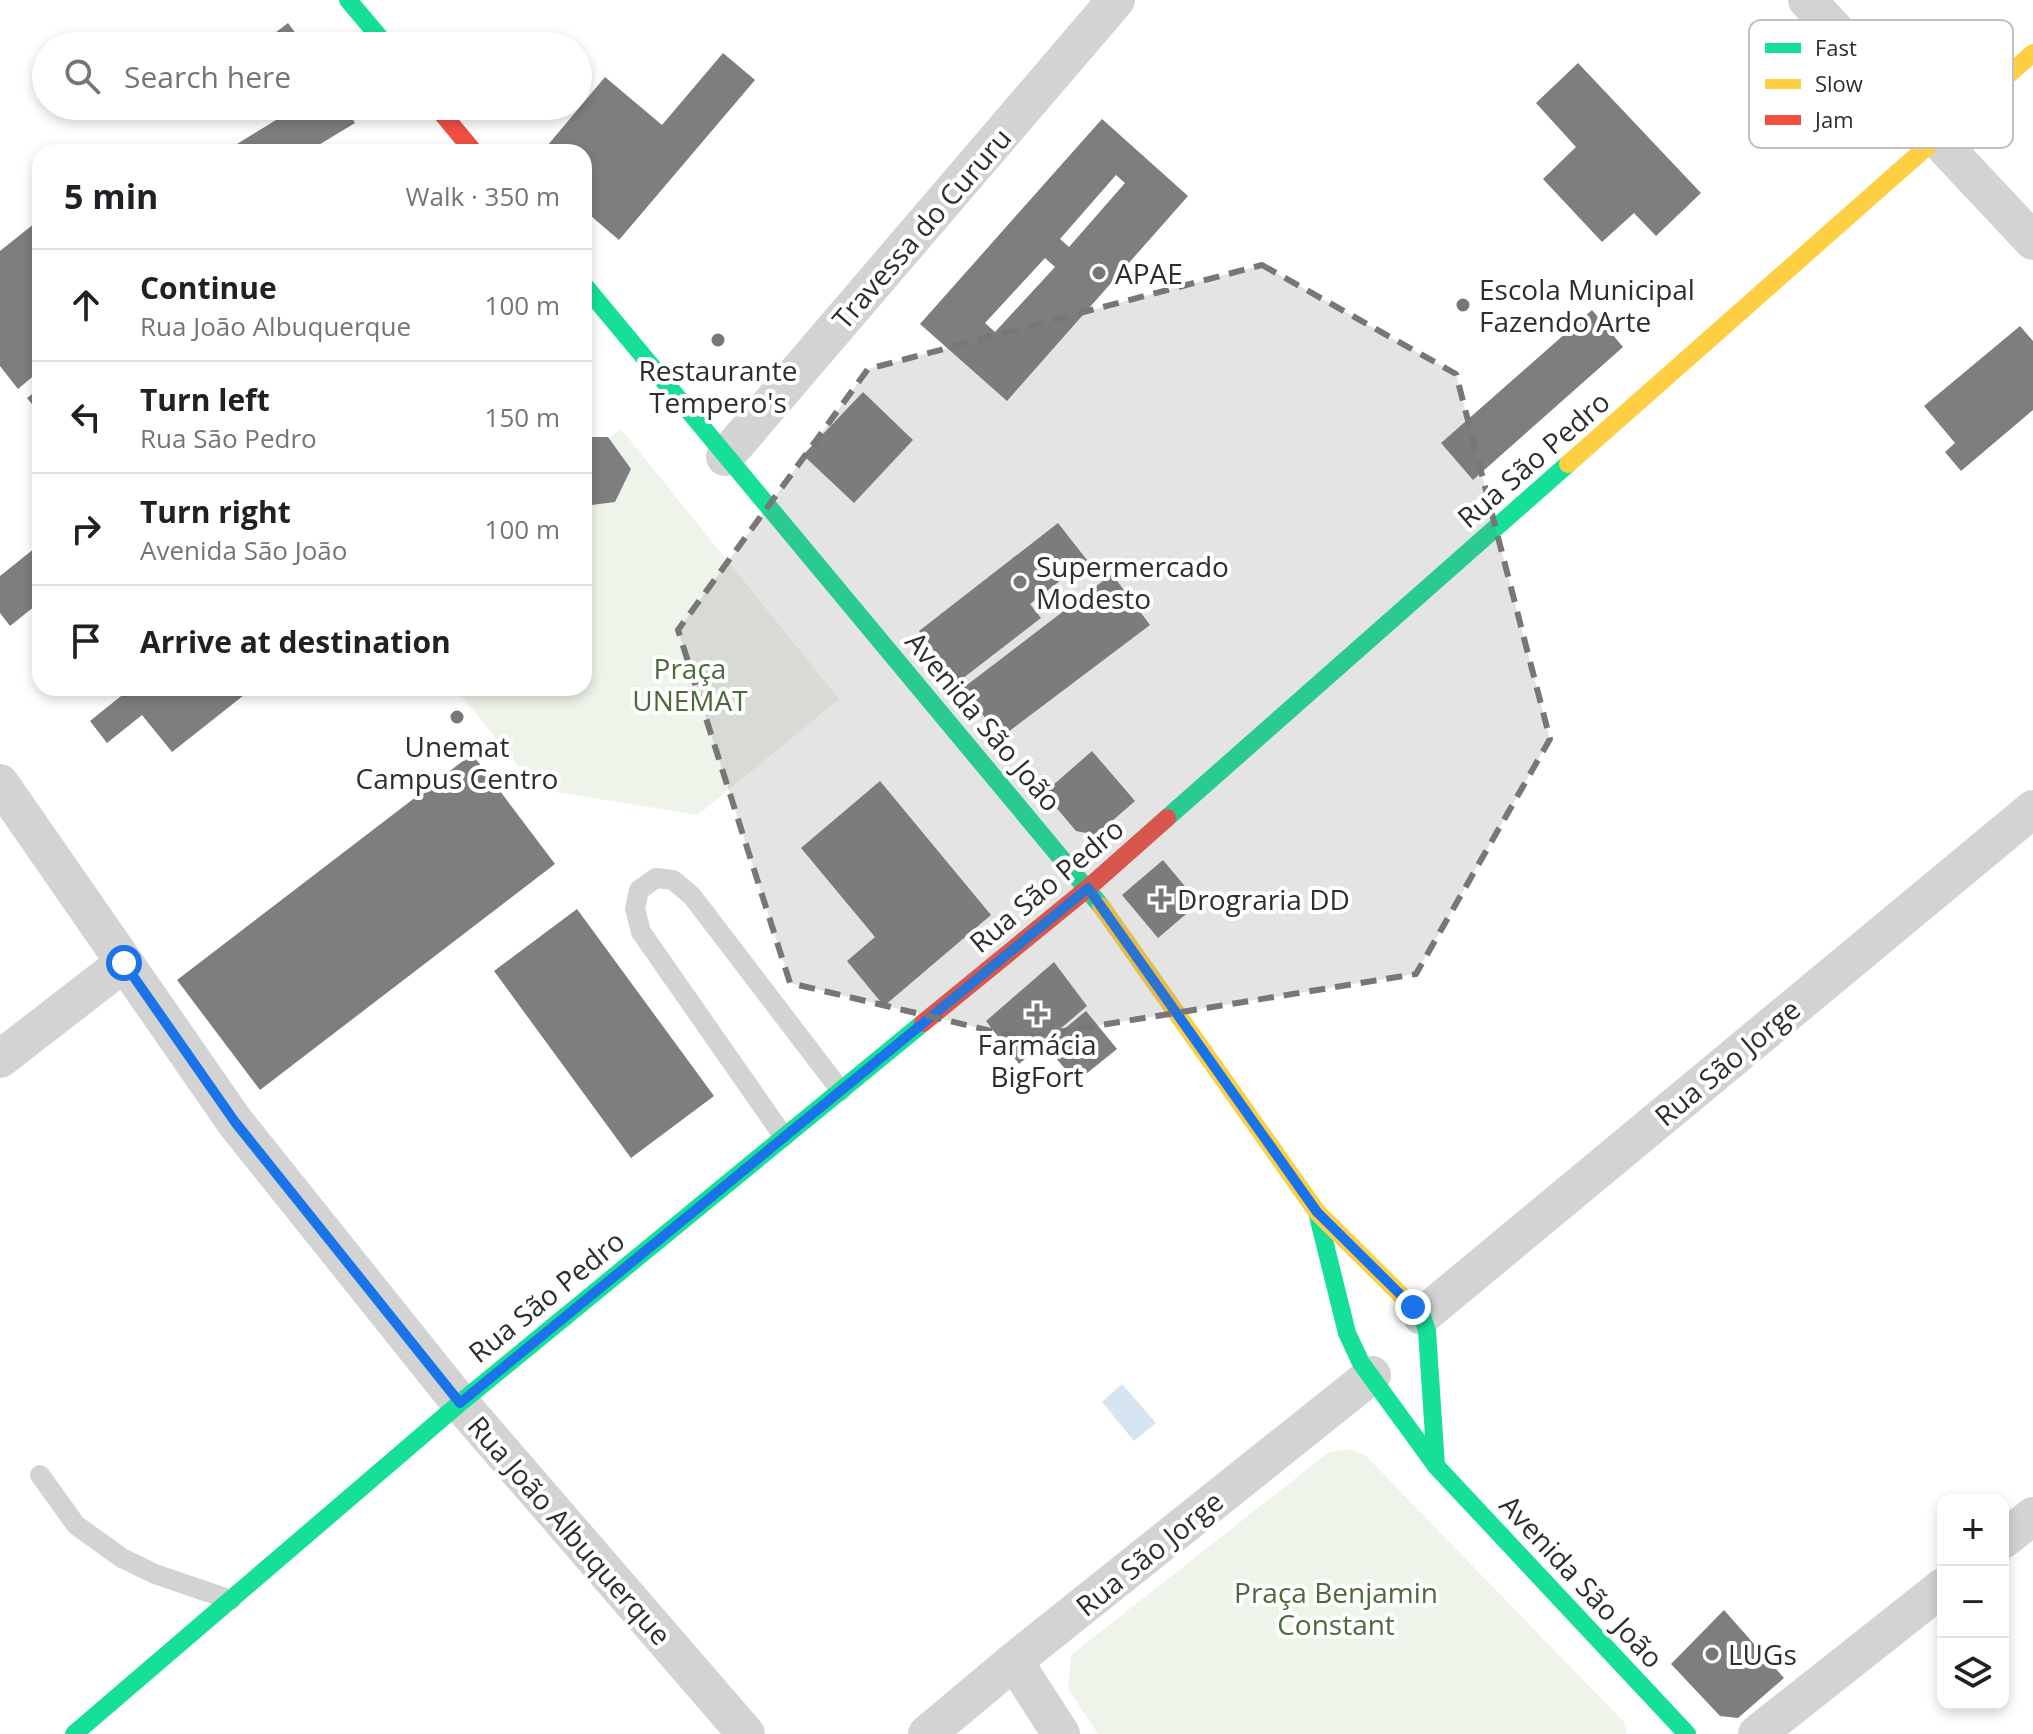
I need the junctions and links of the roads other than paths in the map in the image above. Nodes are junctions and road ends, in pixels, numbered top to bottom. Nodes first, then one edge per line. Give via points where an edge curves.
1 (348, 0) edge
2 (1116, 0) edge
3 (1807, 0) edge
4 (1825, 20) edge
5 (375, 32) edge
6 (2033, 53) edge
7 (2013, 71) edge
8 (448, 120) edge
9 (467, 144) edge
10 (1929, 148) edge
11 (1944, 148) edge
12 (2033, 241) edge
13 (592, 295) edge
14 (725, 457) junction
15 (0, 783) edge
16 (2033, 809) edge
17 (1088, 888) junction
18 (124, 963) junction
19 (0, 1059) edge
20 (841, 1091) junction
21 (784, 1137) junction
22 (1317, 1212) junction
23 (1375, 1301) dead end
24 (1412, 1306) junction
25 (1357, 1315) dead end
26 (1347, 1333) junction
27 (1428, 1357) junction
28 (1392, 1374) junction
29 (460, 1403) junction
30 (1436, 1466) junction
31 (40, 1475) dead end
32 (2033, 1516) edge
33 (2009, 1535) edge
34 (1937, 1592) edge
35 (231, 1600) junction
36 (1014, 1661) junction
37 (74, 1734) edge
38 (746, 1734) edge
39 (927, 1734) edge
40 (1061, 1734) edge
41 (1687, 1734) edge
42 (1757, 1734) edge

1 - 5 street
2 - 14 street, Travessa do Cururu
3 - 4 street
6 - 7 street, Rua São Pedro
8 - 9 street
10 - 17 street, Rua São Pedro
11 - 12 street
13 - 14 street, Avenida São João
14 - 17 street, Avenida São João
15 - 18 street, Rua João Albuquerque
16 - 24 street, Rua São Jorge
17 - 20 street, Rua São Pedro
17 - 22 street, Avenida São João
18 - 19 street
18 - 29 street, Rua João Albuquerque via 235,1122
20 - 21 street, Rua São Pedro
20 - 21 lane via 692,896 673,880 656,878 639,890 635,909 641,932
21 - 29 street, Rua São Pedro
22 - 24 street, Avenida São João
22 - 26 street, Avenida São João
23 - 24 street
24 - 27 street via 1427,1331
25 - 26 street
26 - 28 street, Avenida São João via 1355,1352
27 - 28 street
27 - 30 street
28 - 30 street, Avenida São João
28 - 36 street, Rua São Jorge
29 - 35 street, Rua São Pedro
29 - 38 street, Rua João Albuquerque
30 - 41 street, Avenida São João
31 - 35 lane via 76,1525 122,1558
32 - 33 street
34 - 42 street
35 - 37 street, Rua São Pedro
36 - 39 street, Rua São Jorge
36 - 40 street

